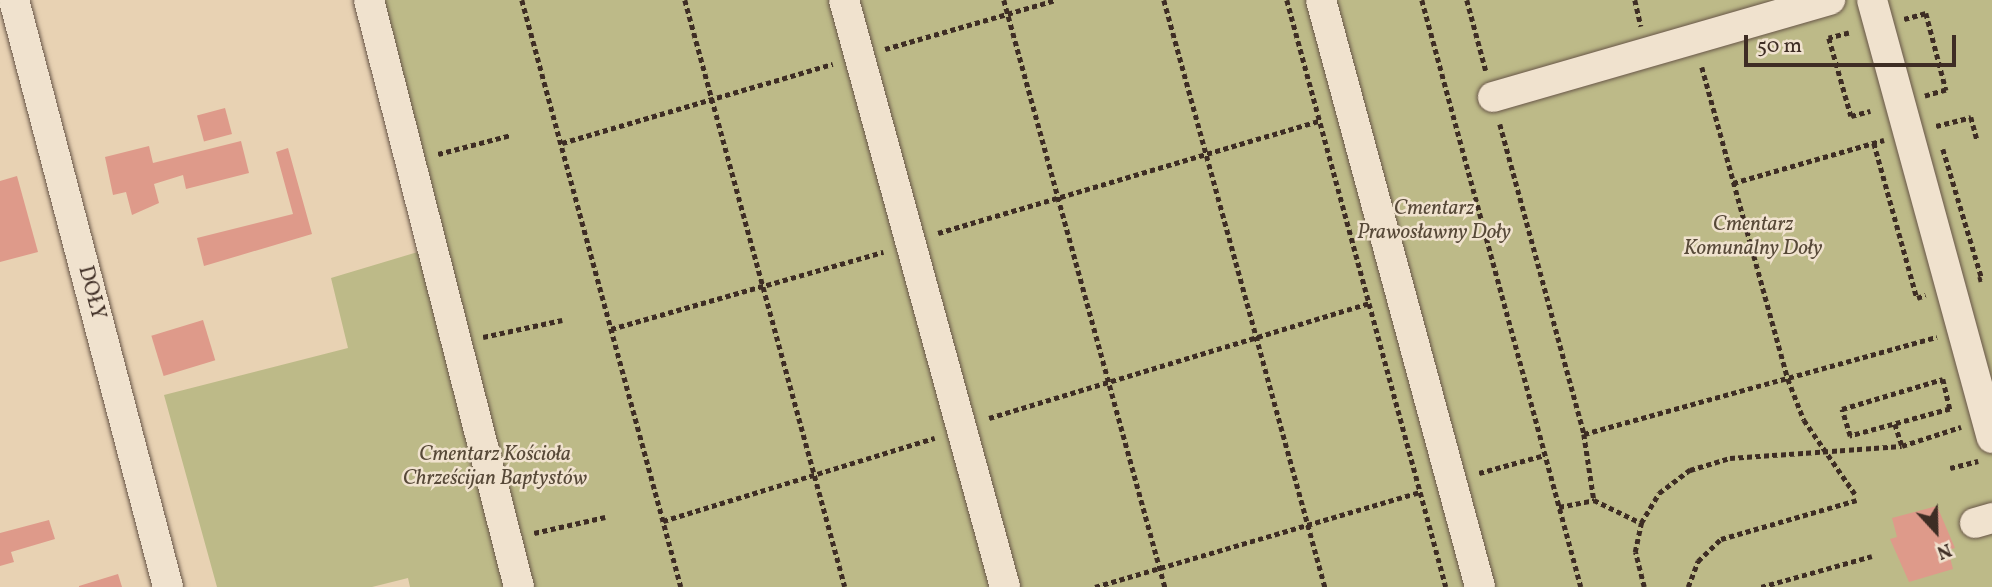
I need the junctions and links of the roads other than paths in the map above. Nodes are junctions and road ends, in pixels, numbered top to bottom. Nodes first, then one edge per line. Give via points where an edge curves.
1 (14, 0) edge
2 (369, 0) edge
3 (844, 0) edge
4 (1321, 0) edge
5 (1830, 0) edge
6 (1876, 13) edge
7 (1493, 97) road end
8 (1989, 428) edge
9 (168, 587) edge
10 (519, 587) edge
11 (1005, 587) edge
12 (1480, 587) edge

1 - 9 street, DOŁY
2 - 10 street
3 - 11 street
4 - 12 street
5 - 7 street
6 - 8 street

